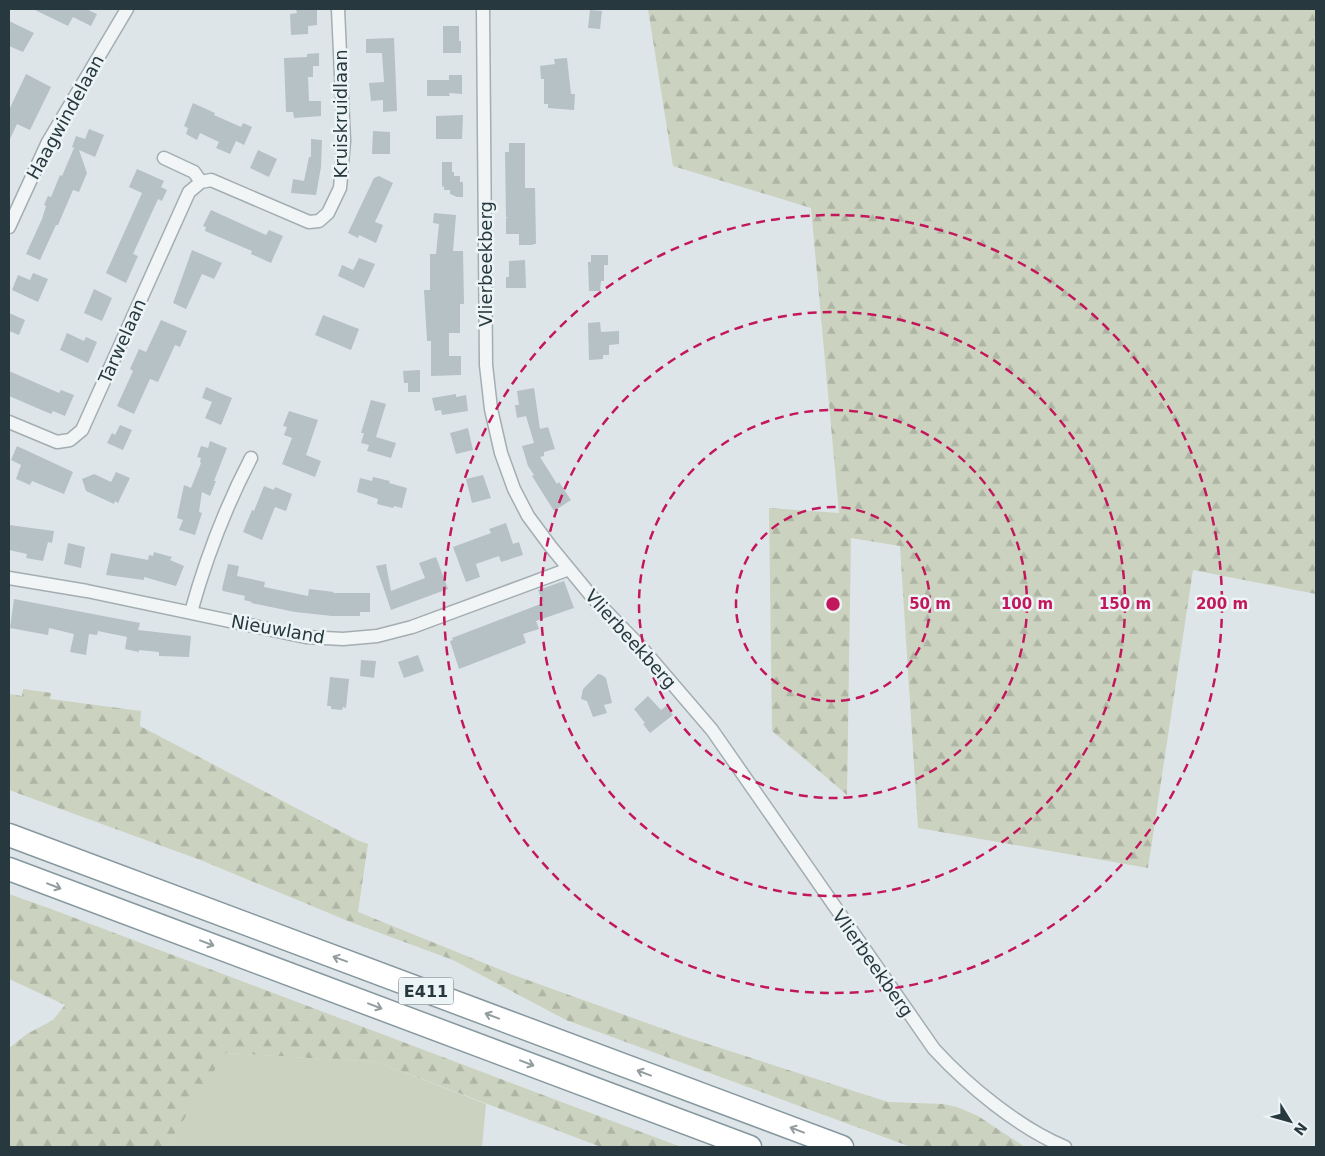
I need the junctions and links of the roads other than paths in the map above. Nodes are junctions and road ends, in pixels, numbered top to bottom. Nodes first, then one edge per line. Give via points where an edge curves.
1 (127, 9) edge
2 (338, 9) edge
3 (483, 9) edge
4 (164, 158) dead end
5 (201, 182) junction
6 (12, 210) edge
7 (9, 227) edge
8 (9, 422) edge
9 (252, 458) dead end
10 (569, 569) junction
11 (9, 578) edge
12 (190, 612) junction
13 (9, 835) edge
14 (9, 869) edge
15 (750, 1147) edge
16 (842, 1147) edge
17 (1065, 1147) edge

1 - 6 street, Haagwindelaan via 48,142
2 - 5 street, Kruiskruidlaan via 344,141 340,188 328,213 320,222 309,222 211,180
3 - 10 street, Vlierbeekberg via 486,365 491,409 501,453 514,489 528,516
4 - 5 street via 194,172
5 - 8 street, Tarwelaan via 189,192 82,430 70,440 57,442
6 - 7 street, Haagwindelaan
9 - 12 street via 214,539
10 - 12 street, Nieuwland via 422,623 377,636 343,639 306,637
10 - 17 street, Vlierbeekberg via 712,730 934,1050 990,1100
11 - 12 street, Nieuwland
16 -> 13 highway, E411
14 -> 15 highway, E411

